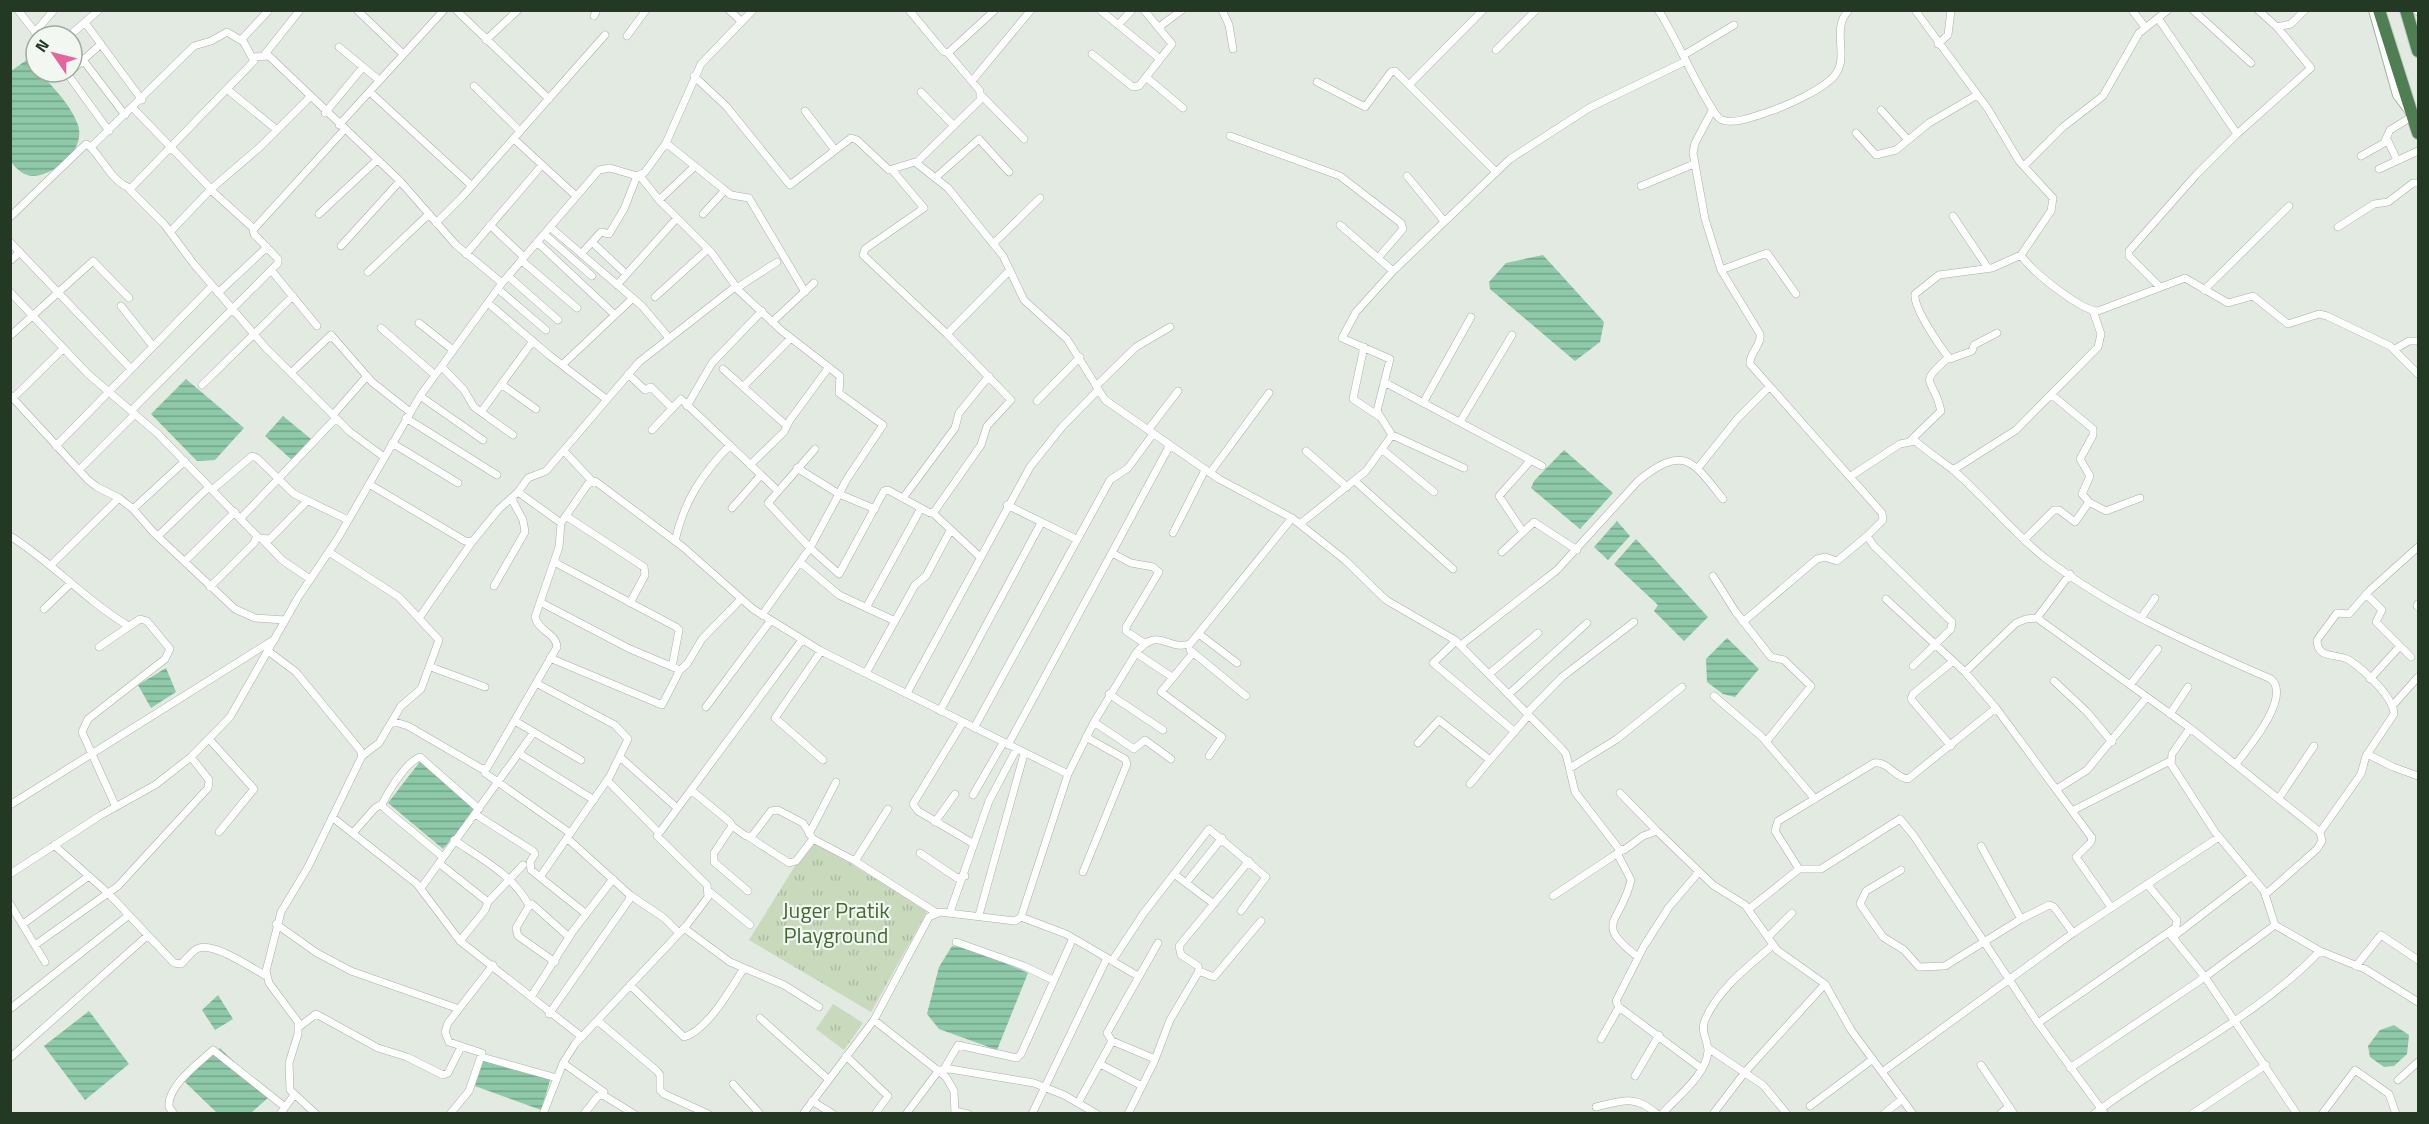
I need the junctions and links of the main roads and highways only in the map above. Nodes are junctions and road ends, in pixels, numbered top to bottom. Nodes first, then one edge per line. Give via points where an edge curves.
1 (2379, 10) edge
2 (2406, 10) edge
3 (2418, 51) edge
4 (2418, 133) edge

1 - 4 highway
2 - 3 highway

